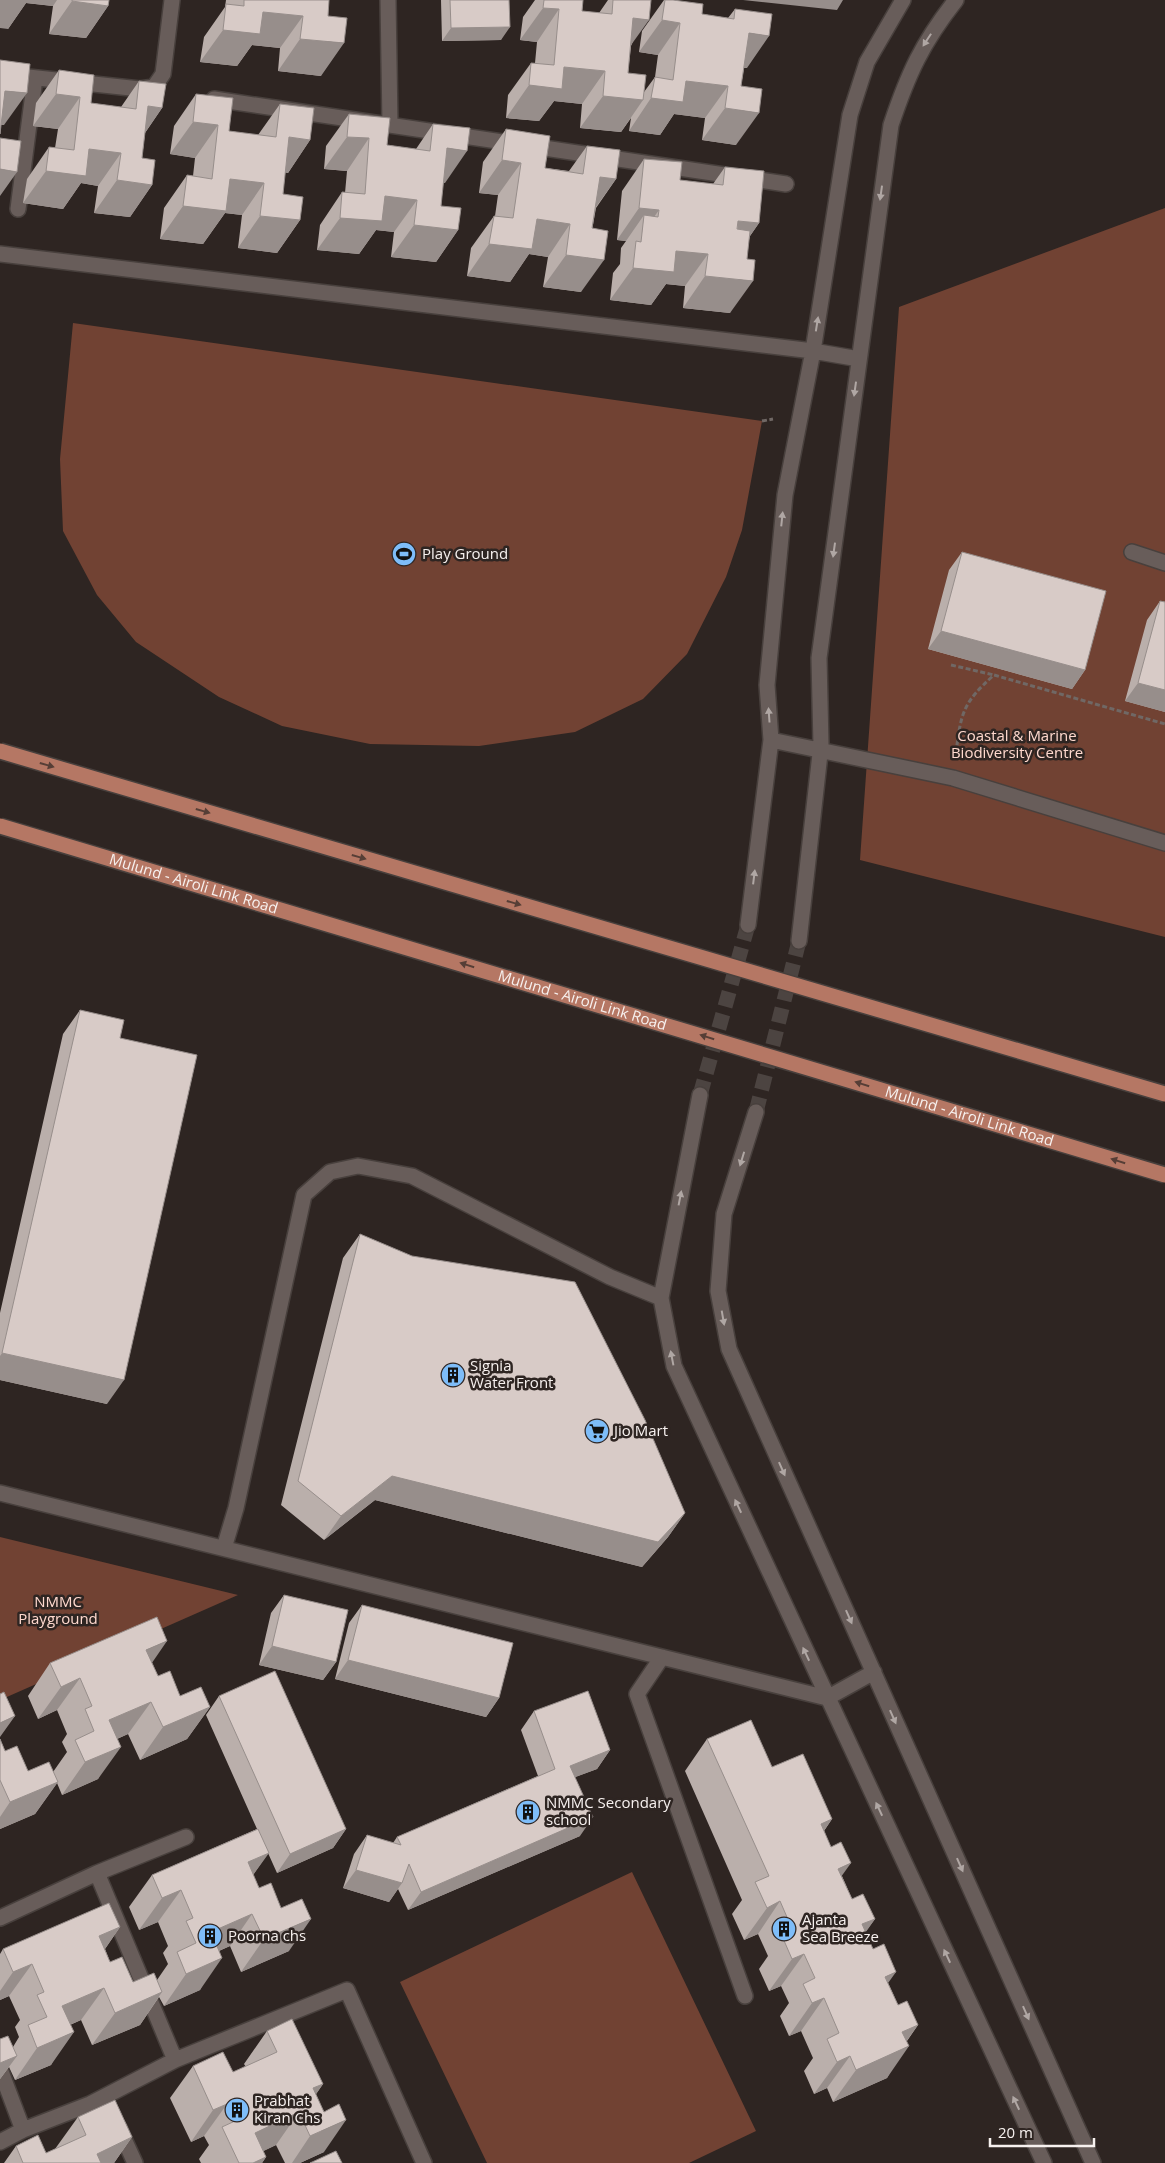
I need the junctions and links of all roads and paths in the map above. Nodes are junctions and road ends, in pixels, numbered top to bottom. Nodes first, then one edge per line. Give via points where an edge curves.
1 (172, 0) edge
2 (388, 0) edge
3 (903, 0) edge
4 (956, 0) edge
5 (0, 74) edge
6 (34, 78) junction
7 (197, 97) edge
8 (390, 124) junction
9 (786, 184) dead end
10 (18, 209) edge
11 (0, 254) edge
12 (813, 351) junction
13 (859, 359) junction
14 (1132, 552) dead end
15 (1165, 563) edge
16 (951, 664) dead end
17 (994, 675) junction
18 (1165, 724) edge
19 (771, 740) junction
20 (820, 749) junction
21 (0, 751) edge
22 (953, 778) junction
23 (0, 826) edge
24 (1165, 843) edge
25 (748, 925) tunnel mouth
26 (799, 941) tunnel mouth
27 (1165, 1094) edge
28 (700, 1095) tunnel mouth
29 (756, 1112) tunnel mouth
30 (1165, 1175) edge
31 (661, 1298) junction
32 (0, 1493) edge
33 (224, 1548) junction
34 (662, 1657) junction
35 (874, 1672) junction
36 (827, 1698) junction
37 (186, 1837) dead end
38 (97, 1873) junction
39 (0, 1918) edge
40 (745, 1996) dead end
41 (175, 2060) junction
42 (0, 2069) edge
43 (105, 2096) junction
44 (23, 2130) junction
45 (0, 2142) edge
46 (135, 2163) edge
47 (424, 2163) edge
48 (1044, 2163) edge
49 (1093, 2163) edge

1 - 6 street via 163,74 154,87 140,89
2 - 8 street
12 -> 3 street via 850,115 868,62
4 -> 13 street via 920,50 906,78 891,125
5 - 6 street
6 - 10 street
7 - 8 street
8 - 9 street
11 - 12 street
12 - 13 street
19 -> 12 street via 767,685 784,494
13 -> 20 street via 819,658
14 - 15 street
16 - 17 path
17 - 18 path
17 - 22 path via 972,694 960,720
19 - 20 street
25 -> 19 street
20 - 22 street
20 - 26 street
21 -> 27 main road, bridge
22 - 24 street
30 -> 23 main road, Mulund - Airoli Link Road, bridge
31 -> 28 street
29 -> 35 street via 724,1214 718,1291 729,1350
31 - 33 street via 610,1277 412,1176 358,1166 330,1172 304,1195 236,1508
36 -> 31 street via 674,1366
32 - 33 street
33 - 34 street
34 - 36 street
34 - 40 street via 638,1694
35 - 36 street
35 -> 49 street
48 -> 36 street
37 - 38 street
38 - 39 street
38 - 41 street
41 - 43 street
41 - 47 street via 347,1990
42 - 44 street
43 - 44 street
43 - 46 street
44 - 45 street

